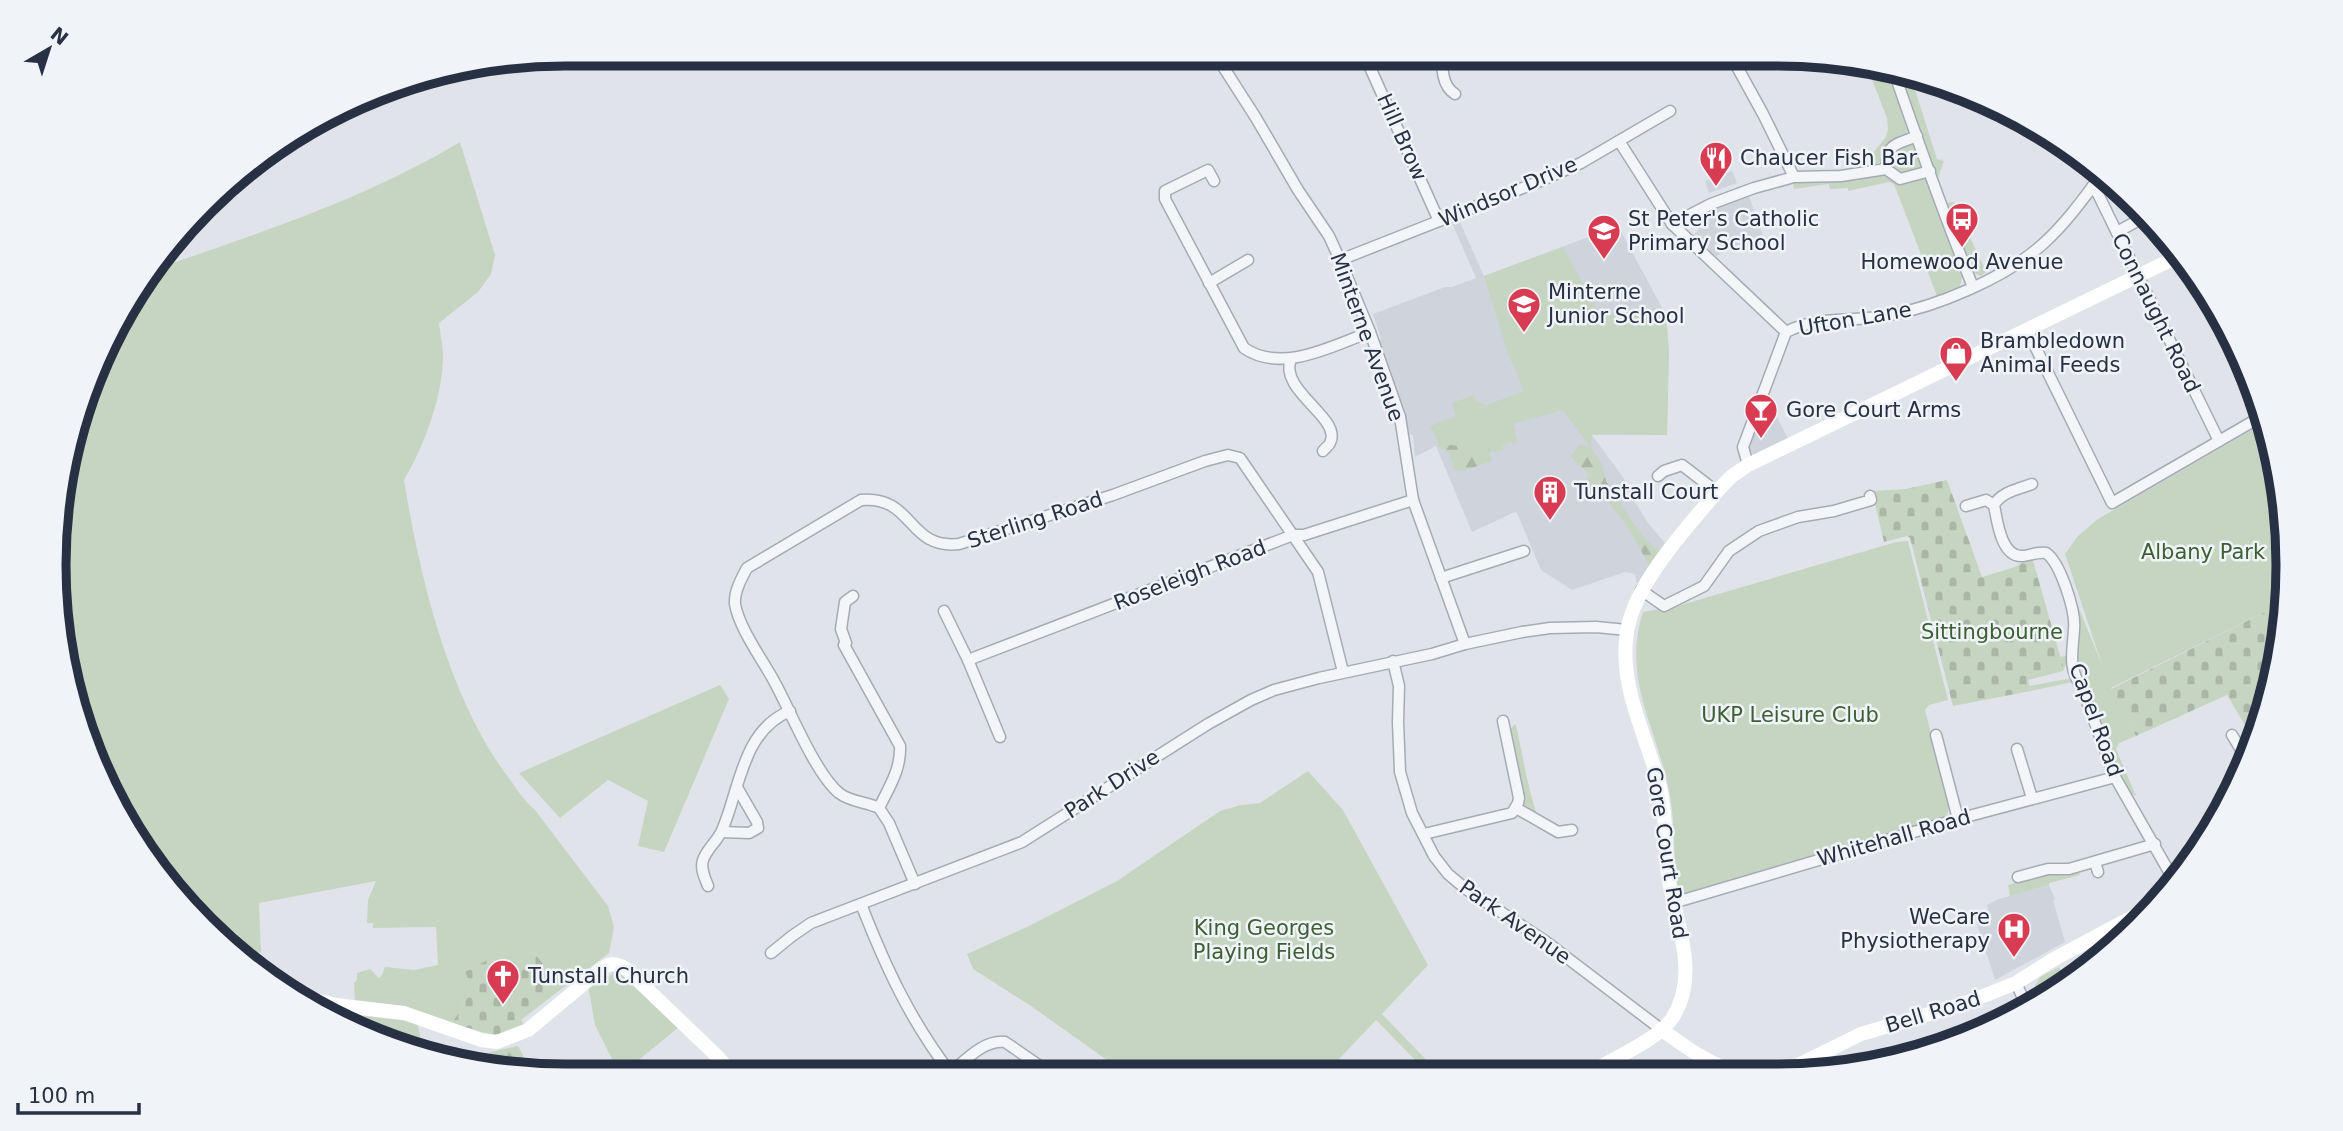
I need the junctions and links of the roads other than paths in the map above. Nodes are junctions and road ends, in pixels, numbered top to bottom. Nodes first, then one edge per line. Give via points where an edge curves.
1 (1223, 66) edge
2 (1369, 66) edge
3 (1442, 66) edge
4 (1737, 66) edge
5 (1898, 82) edge
6 (1455, 94) dead end
7 (1670, 111) dead end
8 (1917, 136) junction
9 (1619, 141) junction
10 (1886, 169) junction
11 (1930, 171) junction
12 (1794, 177) junction
13 (1214, 181) dead end
14 (2096, 182) edge
15 (2092, 187) junction
16 (1439, 221) junction
17 (2138, 221) edge
18 (1672, 224) junction
19 (2116, 232) junction
20 (2171, 259) edge
21 (1248, 260) dead end
22 (1340, 260) junction
23 (2138, 275) junction
24 (1209, 283) junction
25 (1973, 287) junction
26 (2027, 330) junction
27 (1370, 332) junction
28 (1786, 332) junction
29 (1291, 359) junction
30 (2254, 420) edge
31 (2218, 441) junction
32 (1323, 451) dead end
33 (1748, 466) junction
34 (1658, 476) dead end
35 (2032, 484) dead end
36 (1717, 492) junction
37 (1870, 496) dead end
38 (1413, 500) junction
39 (1994, 505) junction
40 (1966, 506) dead end
41 (1293, 535) junction
42 (1524, 551) dead end
43 (1441, 578) junction
44 (1642, 590) junction
45 (853, 596) dead end
46 (944, 611) dead end
47 (1627, 630) junction
48 (1465, 644) junction
49 (968, 660) junction
50 (1393, 661) junction
51 (1343, 672) junction
52 (790, 710) junction
53 (1503, 721) dead end
54 (1936, 735) dead end
55 (2232, 735) dead end
56 (1000, 737) dead end
57 (2017, 749) dead end
58 (2241, 750) edge
59 (2115, 778) junction
60 (738, 789) junction
61 (2032, 798) junction
62 (879, 808) junction
63 (1516, 808) junction
64 (1958, 819) junction
65 (1572, 830) dead end
66 (722, 832) junction
67 (1424, 834) junction
68 (2155, 844) junction
69 (2170, 873) edge
70 (2018, 877) dead end
71 (915, 884) junction
72 (708, 886) dead end
73 (1673, 903) junction
74 (861, 904) junction
75 (2130, 918) edge
76 (771, 953) dead end
77 (2016, 983) junction
78 (2024, 1000) edge
79 (324, 1002) edge
80 (1662, 1030) junction
81 (1802, 1063) edge
82 (724, 1064) edge
83 (944, 1064) edge
84 (963, 1064) edge
85 (1037, 1064) edge
86 (1605, 1064) edge
87 (1717, 1064) edge

1 - 22 street, Minterne Avenue
2 - 16 street, Hill Brow
3 - 6 street via 1450,92
4 - 12 street
5 - 8 street
7 - 9 street, Windsor Drive
8 - 10 street via 1893,146
8 - 11 street
9 - 16 street, Windsor Drive via 1581,163
9 - 18 street
10 - 11 street via 1900,179
10 - 12 street
11 - 25 street
12 - 18 street via 1740,192
13 - 24 street via 1208,170 1166,191 1165,199
14 - 15 street, Ufton Lane
15 - 19 street, Connaught Road
15 - 25 street, Ufton Lane via 2043,244
16 - 22 street, Windsor Drive
17 - 19 street
18 - 28 street
19 - 23 street, Connaught Road
20 - 23 street
21 - 24 street
22 - 27 street, Minterne Avenue
23 - 26 street
23 - 31 street, Connaught Road
24 - 29 street via 1244,348 1270,359
25 - 28 street, Ufton Lane via 1940,303 1887,316 1811,324
26 - 31 street via 2112,503
26 - 33 street
27 - 29 street
27 - 38 street, Minterne Avenue via 1400,417
28 - 33 street, Ufton Lane via 1743,447
29 - 32 street via 1290,376 1332,434
30 - 31 street
33 - 36 street
34 - 36 street via 1682,465
35 - 39 street via 2009,492
36 - 44 street
37 - 44 street via 1871,500 1759,531 1729,551 1704,586 1664,606
38 - 41 street, Roseleigh Road via 1304,536
38 - 43 street, Minterne Avenue
39 - 40 street via 1986,500
39 - 59 street, Capel Road via 2006,548 2021,557 2046,553 2056,561 2074,613 2071,646 2075,676
41 - 49 street, Roseleigh Road
41 - 51 street, Sterling Road via 1322,582
41 - 52 street, Sterling Road via 1240,458 1228,455 958,544 937,544 927,538 892,504 861,500 759,559 747,568 738,586 736,609
42 - 43 street
43 - 48 street, Minterne Avenue
44 - 47 street
45 - 62 street via 845,602 844,645 900,746 895,778
46 - 49 street
47 - 48 street, Park Drive via 1550,628
47 - 73 street, Gore Court Road via 1629,685 1661,792
48 - 50 street, Park Drive
49 - 56 street
50 - 51 street, Park Drive
50 - 67 street, Park Avenue via 1399,686 1400,772 1412,813
51 - 71 street, Park Drive via 1251,700 1022,842
52 - 60 street via 755,740
52 - 62 street, Sterling Road via 820,769 840,794
53 - 63 street via 1519,798
54 - 64 street
55 - 58 street
57 - 61 street
59 - 61 street, Whitehall Road
59 - 68 street, Capel Road
60 - 66 street
60 - 66 street via 758,828 749,833
61 - 64 street, Whitehall Road
62 - 71 street
63 - 65 street via 1558,832
63 - 67 street via 1507,816
64 - 73 street, Whitehall Road
66 - 72 street via 702,860
67 - 80 street, Park Avenue via 1434,856 1466,889 1545,941
68 - 69 street, Capel Road
68 - 70 street via 2097,867 2048,869
71 - 74 street, Park Drive
73 - 80 street, Gore Court Road via 1685,963 1685,991 1674,1017
74 - 76 street, Park Drive via 811,923
74 - 83 street via 894,984
75 - 77 street, Bell Road
77 - 78 street
77 - 81 street, Bell Road via 1976,1000 1861,1034
79 - 82 street via 404,1013 497,1042 528,1030 610,963 625,968
80 - 86 street
80 - 87 street
84 - 85 street via 997,1041

